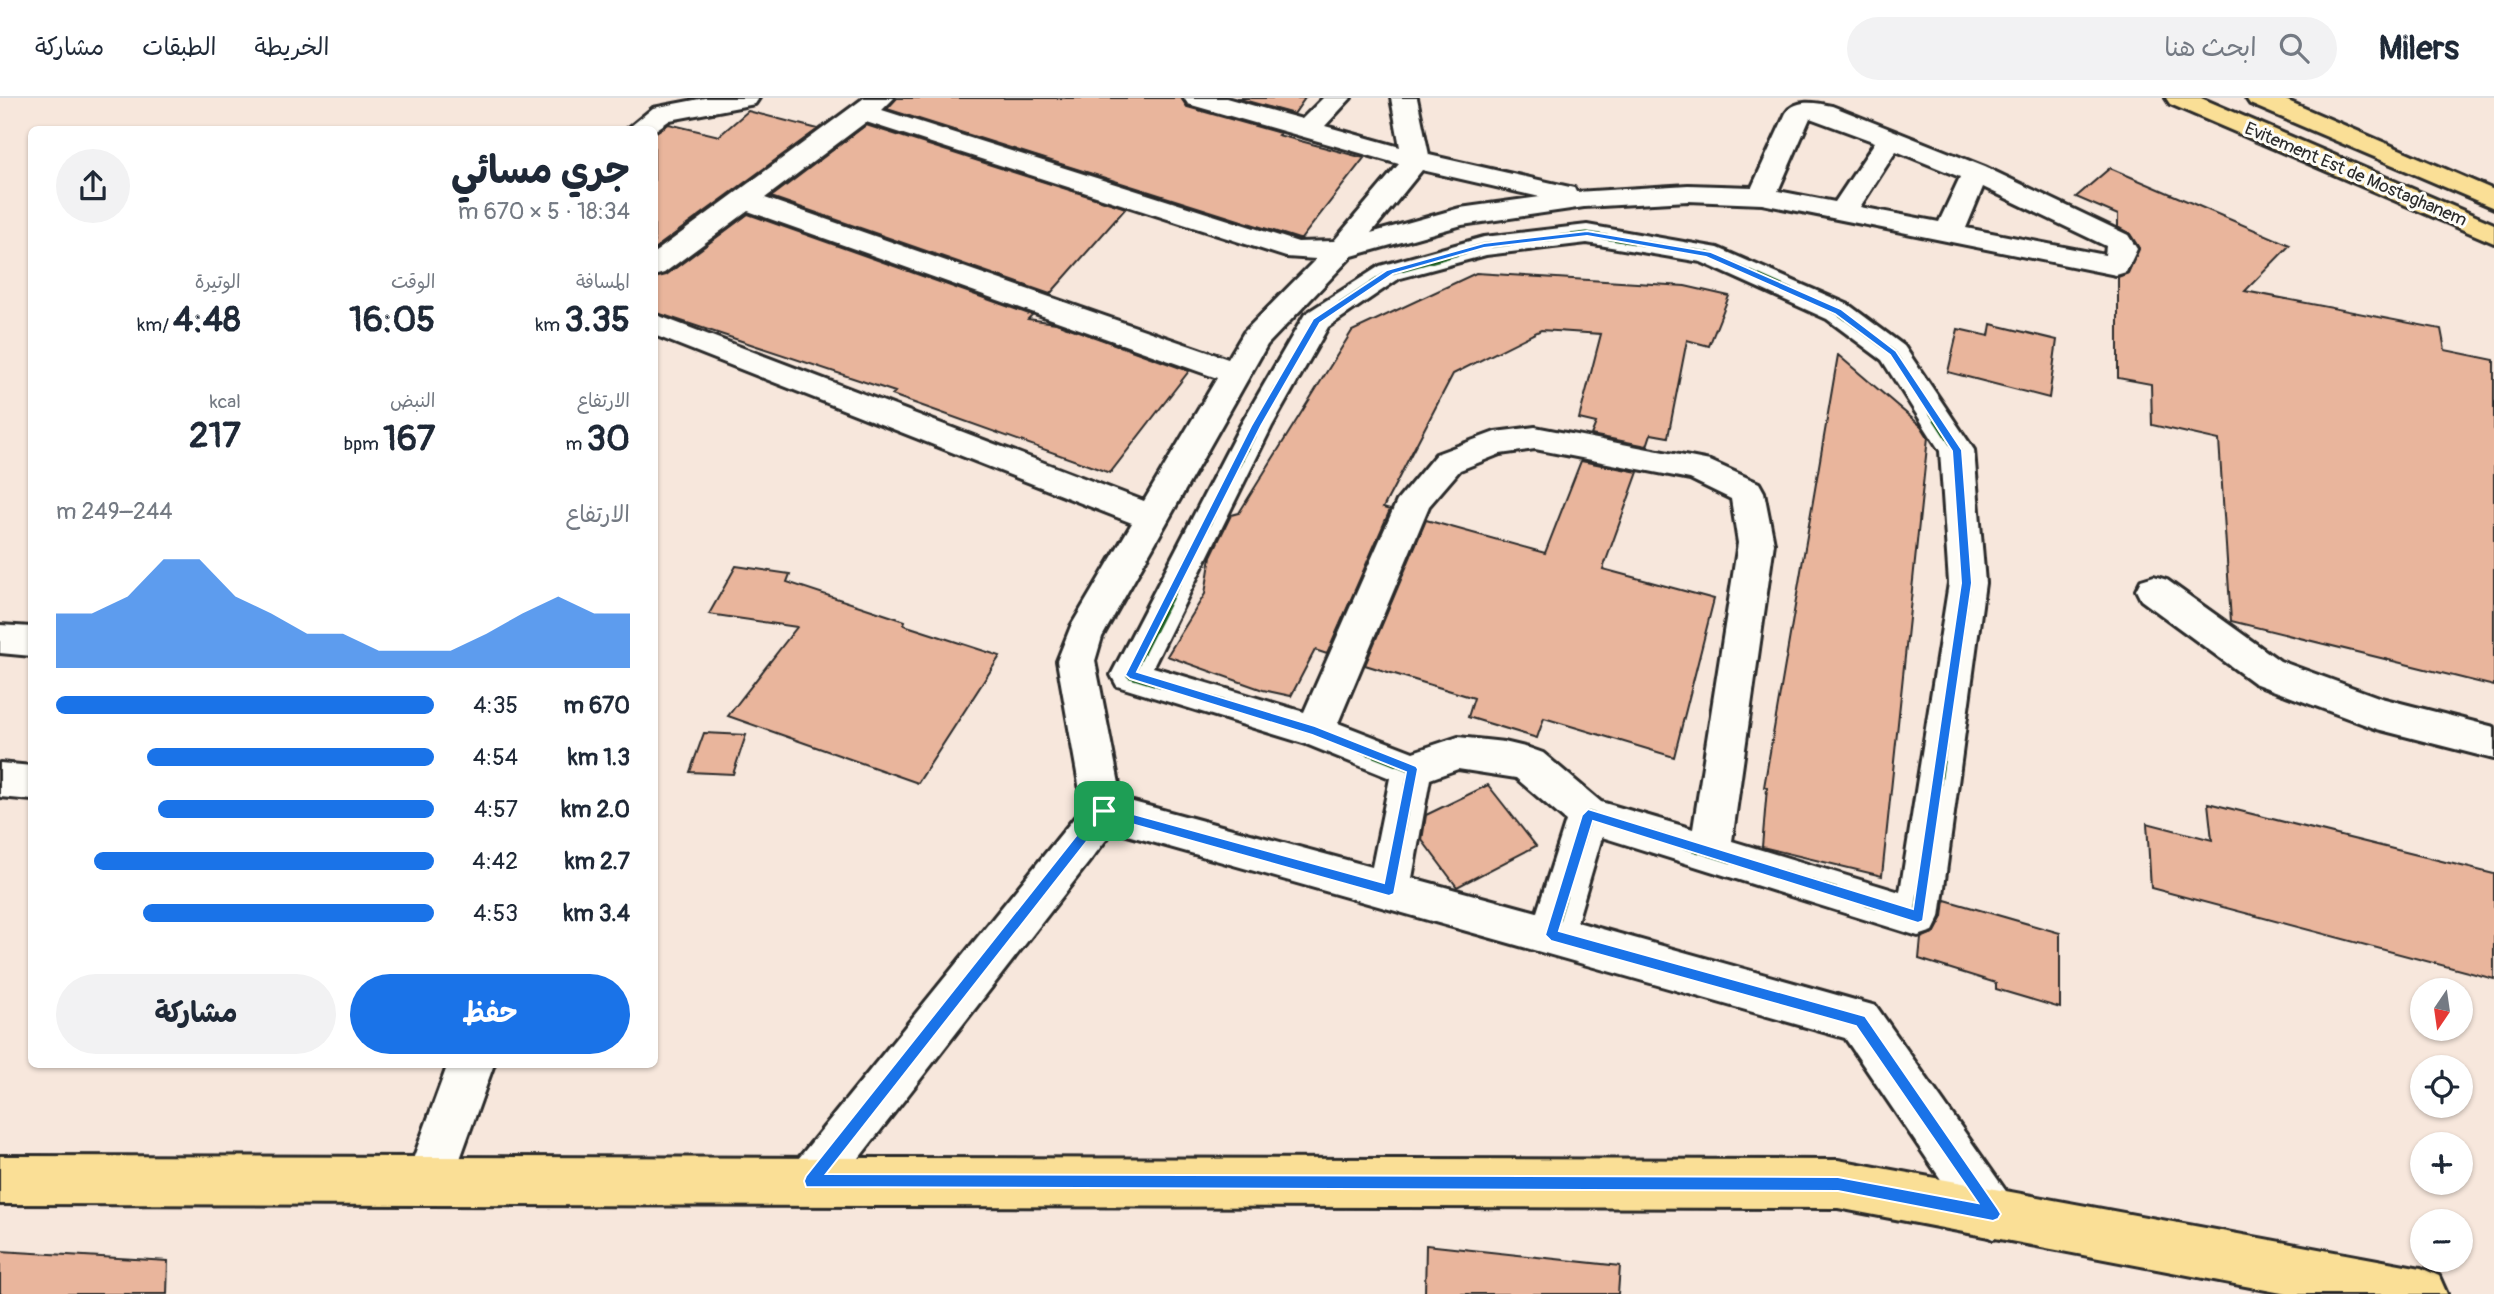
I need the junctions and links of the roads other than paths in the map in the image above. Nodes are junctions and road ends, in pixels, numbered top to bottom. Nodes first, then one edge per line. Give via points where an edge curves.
1 (746, 98) edge
2 (1197, 98) edge
3 (1338, 98) edge
4 (1404, 98) edge
5 (2179, 98) edge
6 (2259, 98) edge
7 (872, 105) edge
8 (645, 126) edge
9 (1307, 129) junction
10 (1890, 139) junction
11 (1416, 160) junction
12 (1975, 173) junction
13 (1762, 196) junction
14 (1584, 199) junction
15 (745, 200) junction
16 (2494, 200) edge
17 (1843, 212) junction
18 (1949, 233) junction
19 (2494, 234) edge
20 (1342, 250) junction
21 (658, 264) edge
22 (658, 326) edge
23 (1236, 373) junction
24 (1152, 517) junction
25 (2154, 590) dead end
26 (0, 639) edge
27 (28, 642) edge
28 (1315, 731) junction
29 (2494, 743) edge
30 (1412, 769) junction
31 (0, 780) edge
32 (28, 783) edge
33 (1104, 811) junction
34 (1588, 815) junction
35 (1710, 853) junction
36 (1389, 890) junction
37 (1551, 935) junction
38 (470, 1068) edge
39 (0, 1180) edge
40 (429, 1181) junction
41 (811, 1181) junction
42 (1993, 1214) junction
43 (2421, 1294) edge

1 - 8 street via 662,114
2 - 9 street
3 - 9 street
4 - 11 street
5 - 19 main road, Evitement Est de Mostaghanem
6 - 16 main road, Evitement Est de Mostaghanem
7 - 15 street
7 - 20 street via 1296,251
9 - 11 street
10 - 12 street
10 - 13 street via 1824,111 1799,113
10 - 17 street
11 - 14 street
11 - 20 street
12 - 18 street
12 - 18 street via 2118,241 2122,248 2116,266
13 - 14 street via 1688,193
13 - 17 street
14 - 20 street via 1460,217
15 - 21 street
15 - 23 street
17 - 18 street
20 - 23 street via 1255,339
22 - 24 street
23 - 24 street
24 - 33 street via 1084,636 1076,661
25 - 29 street via 2267,673 2377,713
26 - 27 street
28 - 30 street
28 - 35 street via 1414,501 1448,462 1495,443 1535,438 1698,469 1747,492 1756,543
28 - 35 street via 1130,675 1256,426 1317,321 1390,272 1484,246 1587,234 1708,254 1838,312 1893,353 1957,450 1967,583 1918,917
30 - 34 street via 1458,753 1504,758 1530,765
30 - 36 street
31 - 32 street
33 - 36 street
33 - 41 street
34 - 35 street
34 - 37 street
36 - 37 street
37 - 42 street via 1860,1021
38 - 40 street
39 - 40 main road
40 - 41 main road
41 - 42 main road via 1838,1184
42 - 43 main road

